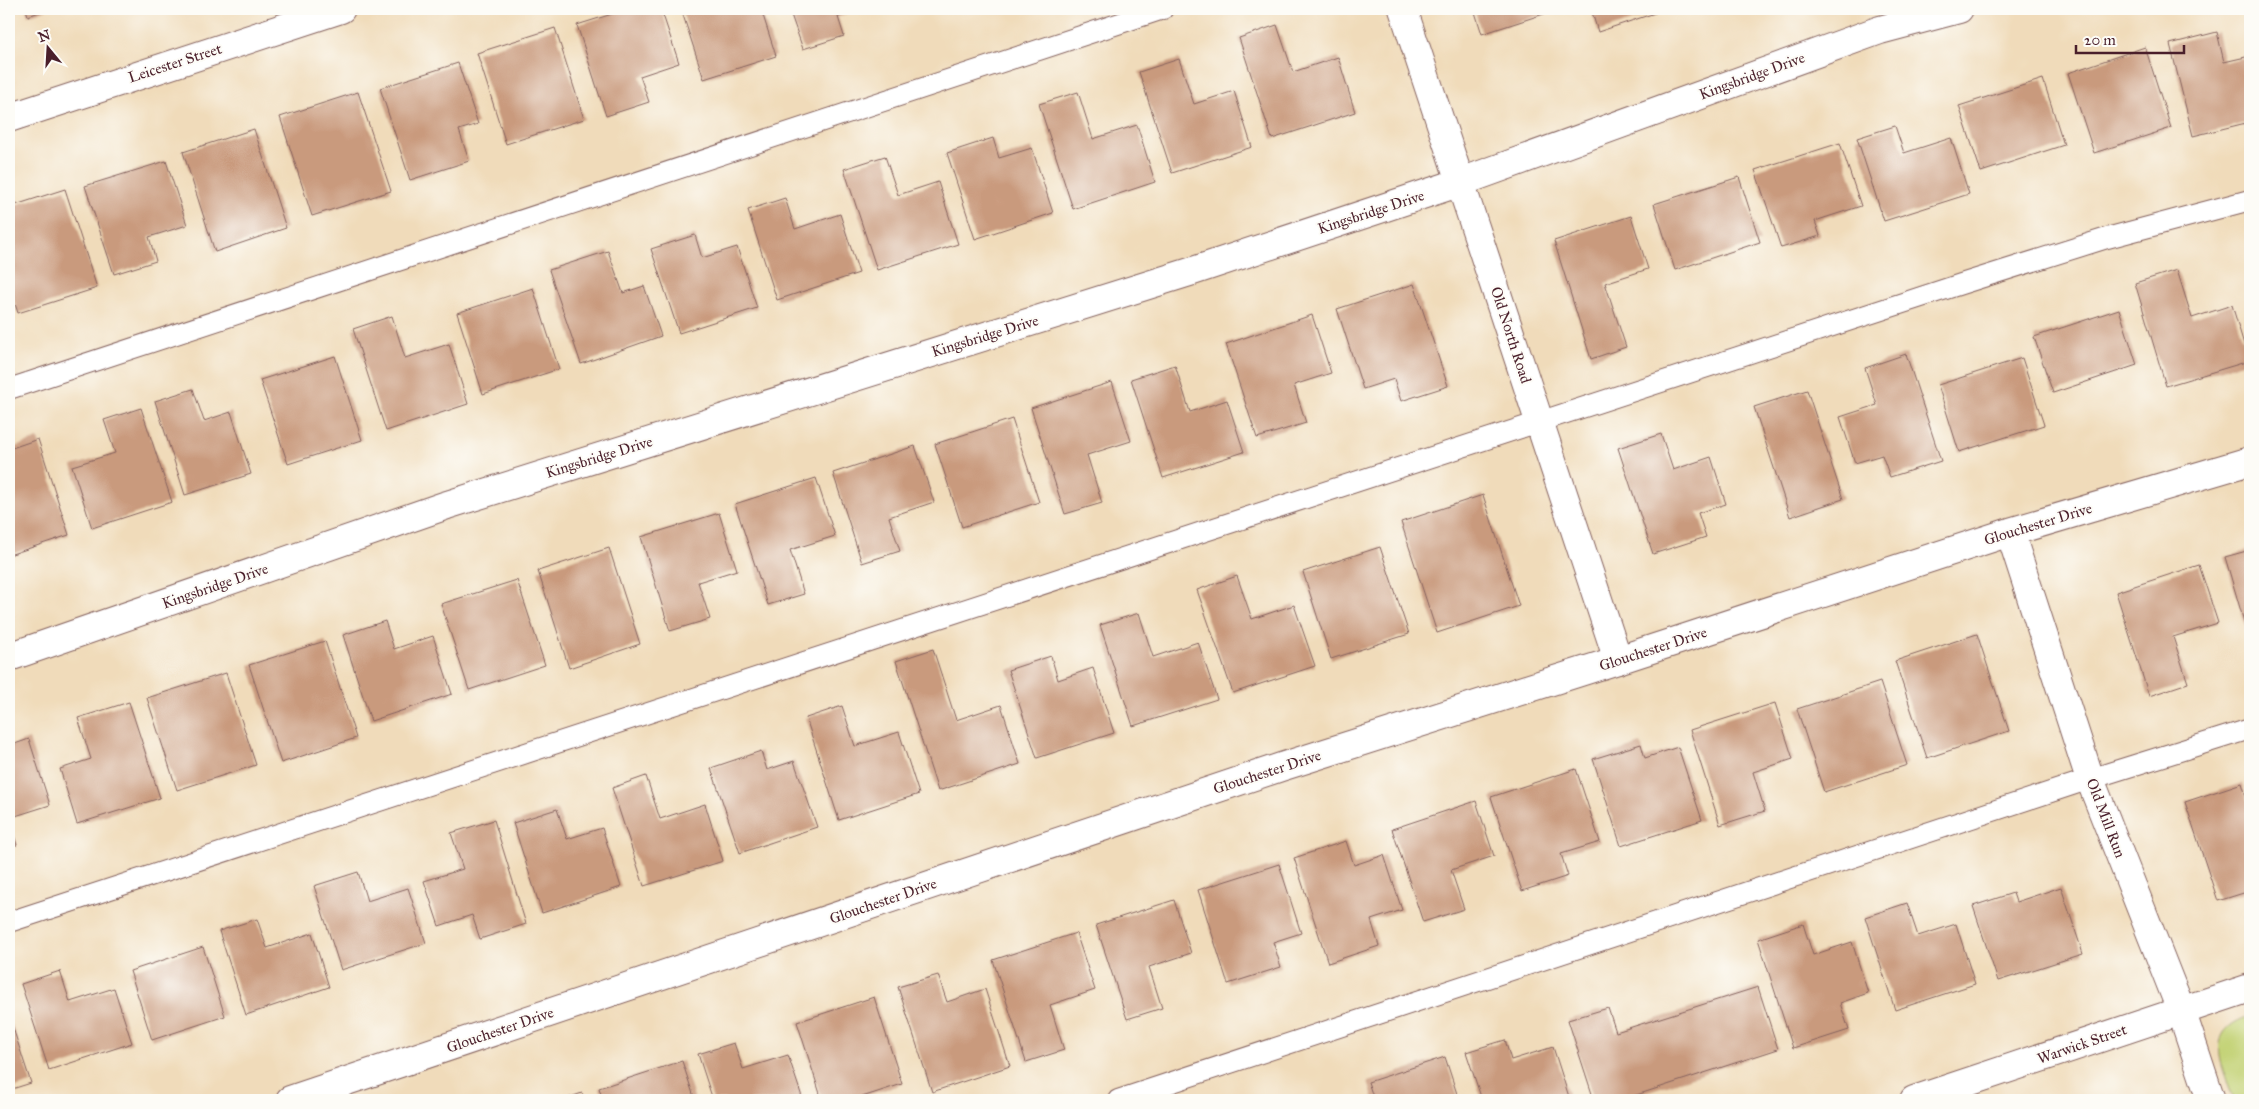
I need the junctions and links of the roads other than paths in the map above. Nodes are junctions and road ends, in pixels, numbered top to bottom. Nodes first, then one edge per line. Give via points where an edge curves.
1 (341, 9) edge
2 (1163, 9) edge
3 (1403, 9) edge
4 (1959, 9) edge
5 (9, 118) edge
6 (1460, 182) junction
7 (2250, 200) edge
8 (9, 389) edge
9 (1539, 420) junction
10 (2250, 461) edge
11 (2010, 532) junction
12 (9, 657) edge
13 (1618, 660) junction
14 (2250, 729) edge
15 (2090, 778) junction
16 (9, 922) edge
17 (2250, 988) edge
18 (2181, 1010) junction
19 (1930, 1098) edge
20 (290, 1100) edge
21 (1118, 1100) edge
22 (2210, 1100) edge

1 - 5 street, Leicester Street
2 - 8 lane
3 - 6 street, Old North Road
4 - 6 street, Kingsbridge Drive via 1880,30
6 - 9 street, Old North Road
6 - 12 street, Kingsbridge Drive via 1193,271 446,505
7 - 9 lane via 2107,238
9 - 13 street, Old North Road
9 - 16 lane
10 - 11 street, Glouchester Drive
11 - 13 street, Glouchester Drive
11 - 15 street, Old Mill Run
13 - 20 street, Glouchester Drive via 1280,767
14 - 15 lane
15 - 18 street, Old Mill Run
15 - 21 lane
17 - 18 street, Warwick Street
18 - 19 street, Warwick Street
18 - 22 street, Old Mill Run

